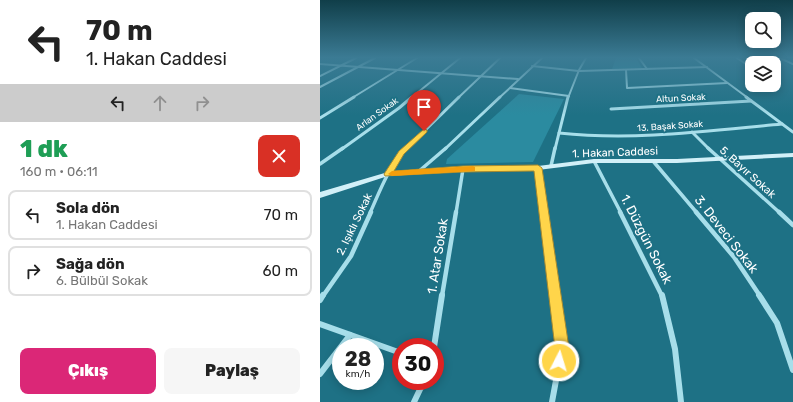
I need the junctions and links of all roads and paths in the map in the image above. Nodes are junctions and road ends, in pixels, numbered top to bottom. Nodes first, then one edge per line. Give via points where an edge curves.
1 (340, 77) edge
2 (388, 77) edge
3 (436, 77) edge
4 (481, 77) edge
5 (491, 77) edge
6 (520, 77) edge
7 (577, 77) edge
8 (626, 77) edge
9 (719, 77) edge
10 (518, 79) junction
11 (727, 83) junction
12 (320, 87) edge
13 (510, 88) junction
14 (569, 96) junction
15 (751, 101) junction
16 (611, 109) dead end
17 (320, 118) edge
18 (782, 124) junction
19 (692, 132) junction
20 (793, 132) edge
21 (560, 133) junction
22 (793, 155) edge
23 (720, 160) junction
24 (594, 161) junction
25 (653, 161) junction
26 (320, 164) edge
27 (551, 166) junction
28 (538, 168) junction
29 (463, 169) junction
30 (418, 172) junction
31 (388, 174) junction
32 (320, 195) edge
33 (793, 225) edge
34 (320, 300) edge
35 (320, 324) edge
36 (350, 335) junction
37 (435, 338) edge
38 (392, 350) edge
39 (793, 370) edge
40 (320, 374) edge
41 (420, 390) edge
42 (414, 402) edge
43 (552, 402) edge
44 (681, 402) edge

1 - 12 street
2 - 17 street
3 - 26 street, Arlan Sokak via 399,108
4 - 31 street, 2. Işıklı Sokak via 401,153
5 - 10 street
6 - 10 street
7 - 14 street
8 - 11 street via 627,88
9 - 11 street
10 - 13 street
11 - 15 street
13 - 14 street
13 - 30 street
14 - 21 street
15 - 16 street, Altun Sokak
15 - 18 street
18 - 19 street, 13. Başak Sokak
18 - 20 street
19 - 21 street, 13. Başak Sokak via 624,137 586,137
19 - 23 street, 5. Bayır Sokak
21 - 27 street
22 - 23 street, 1. Hakan Caddesi
23 - 25 street, 1. Hakan Caddesi
23 - 33 street, 5. Bayır Sokak via 741,176
24 - 25 street, 1. Hakan Caddesi
24 - 27 street, 1. Hakan Caddesi
24 - 44 street, 1. Düzgün Sokak via 661,291 675,349
25 - 39 street, 3. Deveci Sokak via 734,257 777,323
27 - 28 street, 1. Hakan Caddesi
28 - 29 street, 1. Hakan Caddesi
28 - 43 street via 562,348
29 - 30 street, 1. Hakan Caddesi
29 - 37 street, 1. Atar Sokak
30 - 31 street, 1. Hakan Caddesi
31 - 32 street, 1. Hakan Caddesi
31 - 34 street, 2. Işıklı Sokak via 351,256
35 - 36 street
36 - 38 street
36 - 40 street
41 - 42 street

